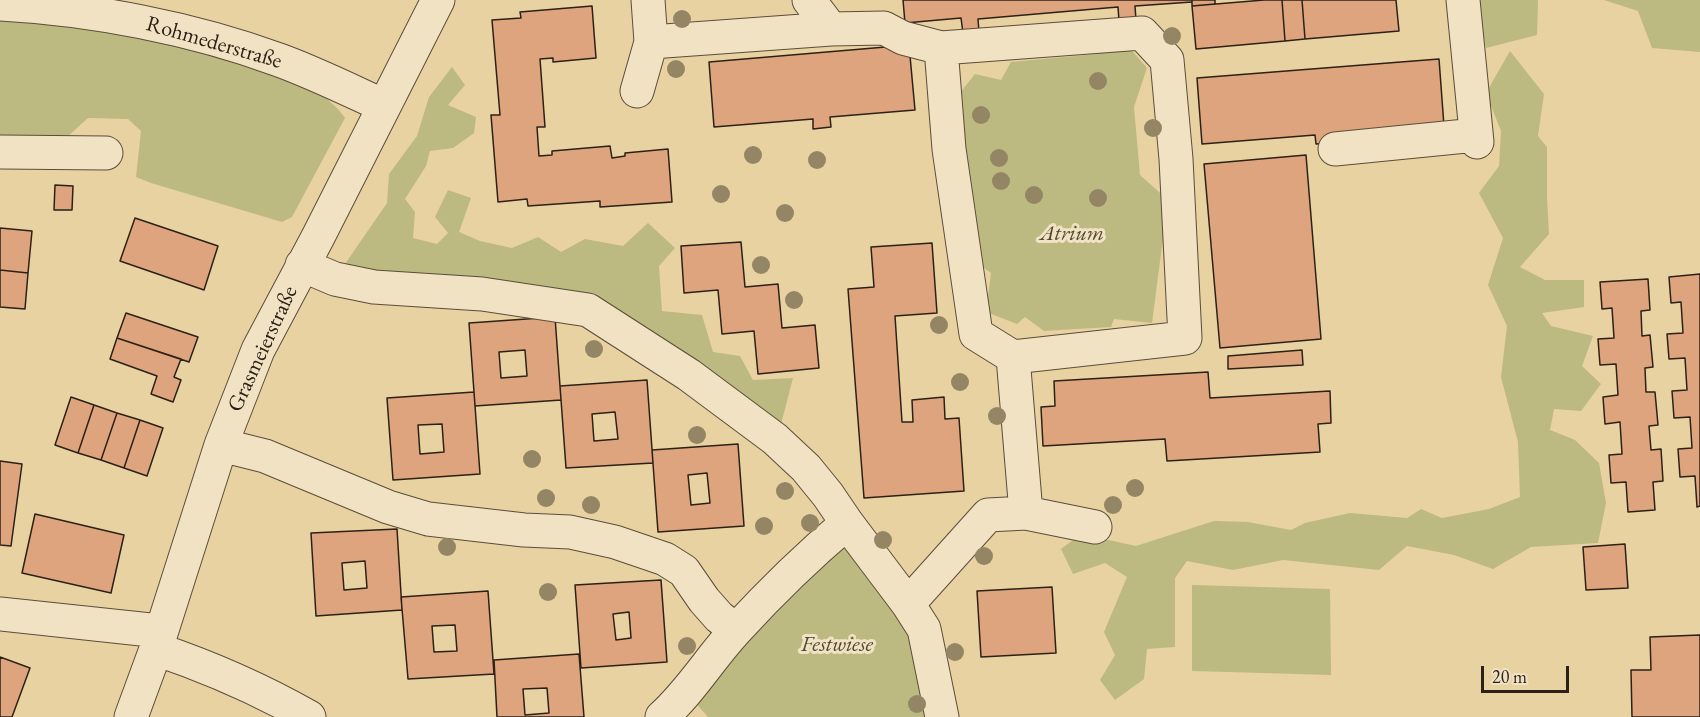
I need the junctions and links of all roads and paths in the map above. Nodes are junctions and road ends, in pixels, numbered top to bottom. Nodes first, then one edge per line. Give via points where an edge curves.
1 (438, 0) edge
2 (648, 0) edge
3 (809, 0) edge
4 (1463, 0) edge
5 (0, 4) edge
6 (831, 29) junction
7 (651, 42) junction
8 (941, 48) junction
9 (637, 91) dead end
10 (384, 106) junction
11 (1335, 149) dead end
12 (0, 152) edge
13 (106, 153) dead end
14 (302, 265) junction
15 (1013, 357) junction
16 (221, 445) junction
17 (1026, 513) junction
18 (847, 523) junction
19 (1095, 527) dead end
20 (909, 604) junction
21 (0, 614) edge
22 (736, 630) junction
23 (158, 640) junction
24 (678, 712) edge
25 (131, 717) edge
26 (309, 717) edge
27 (942, 717) edge

1 - 10 street, Grasmeierstraße
2 - 7 street
3 - 6 street
4 - 11 street via 1477,139
5 - 10 street, Rohmederstraße via 98,13 205,37 279,60
6 - 7 street
6 - 8 street via 884,28 903,38
7 - 9 street
8 - 15 street via 950,149 976,334
8 - 15 street via 1142,33 1167,60 1185,338
10 - 14 street, Grasmeierstraße
12 - 13 street
14 - 16 street, Grasmeierstraße via 258,350
14 - 18 street via 335,279 374,287 482,294 588,310 689,375 775,439 806,468
15 - 17 street
16 - 22 street via 265,456 388,507 428,519 570,532 665,559 684,571 704,600
16 - 23 street, Grasmeierstraße
17 - 19 street
17 - 20 street via 988,515
18 - 20 street
18 - 22 street
20 - 27 street via 924,629
21 - 23 street
22 - 24 street
23 - 25 street, Grasmeierstraße
23 - 26 street

